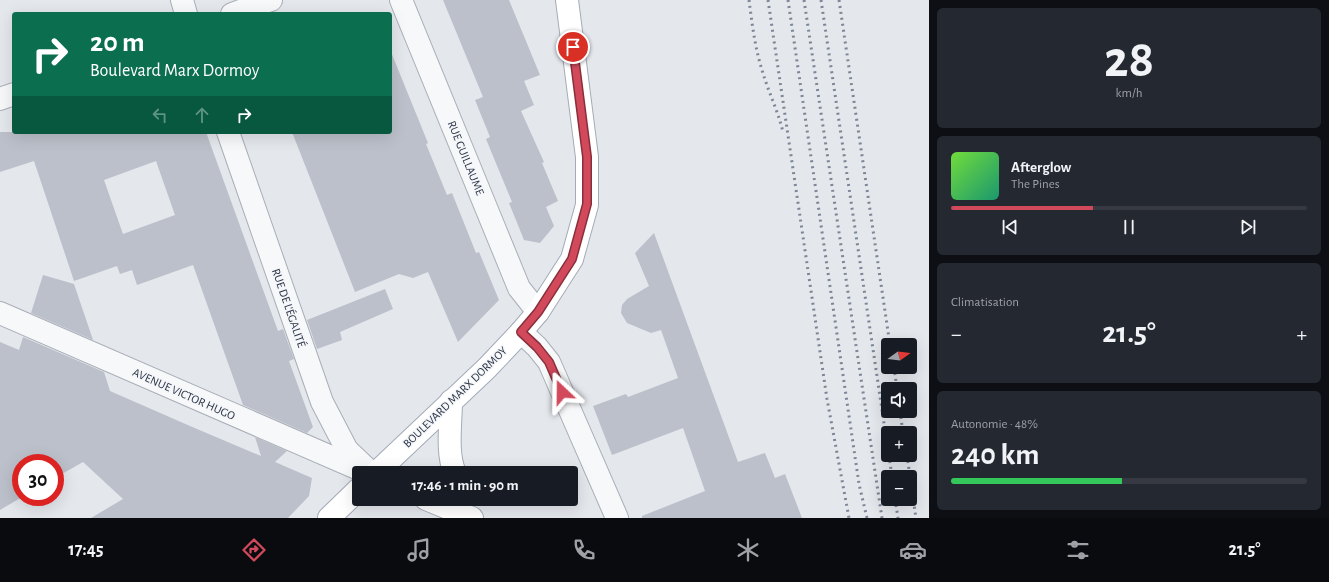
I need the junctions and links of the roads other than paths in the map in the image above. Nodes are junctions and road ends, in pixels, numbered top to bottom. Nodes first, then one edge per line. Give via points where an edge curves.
1 (182, 0) edge
2 (271, 0) edge
3 (401, 0) edge
4 (567, 0) edge
5 (185, 12) edge
6 (238, 12) edge
7 (12, 95) edge
8 (0, 99) edge
9 (229, 134) edge
10 (538, 312) junction
11 (0, 313) edge
12 (521, 332) junction
13 (452, 401) junction
14 (352, 466) edge
15 (364, 466) edge
16 (383, 466) edge
17 (454, 466) edge
18 (352, 496) edge
19 (443, 506) edge
20 (470, 506) edge
21 (330, 518) edge
22 (472, 518) edge
23 (476, 518) edge
24 (617, 518) edge

1 - 5 street
2 - 6 street
3 - 10 street, RUE GUILLAUME via 519,288
4 - 10 main road, BOULEVARD MARX DORMOY via 587,157 587,204 572,259
7 - 8 street
9 - 15 street, RUE DE L'ÉGALITÉ via 322,402 347,450
10 - 12 main road, BOULEVARD MARX DORMOY
11 - 14 street, AVENUE VICTOR HUGO
12 - 13 main road, BOULEVARD MARX DORMOY
12 - 24 street via 549,362
13 - 16 main road, BOULEVARD MARX DORMOY
13 - 17 main road via 450,436
18 - 21 main road
19 - 22 main road
20 - 23 main road

